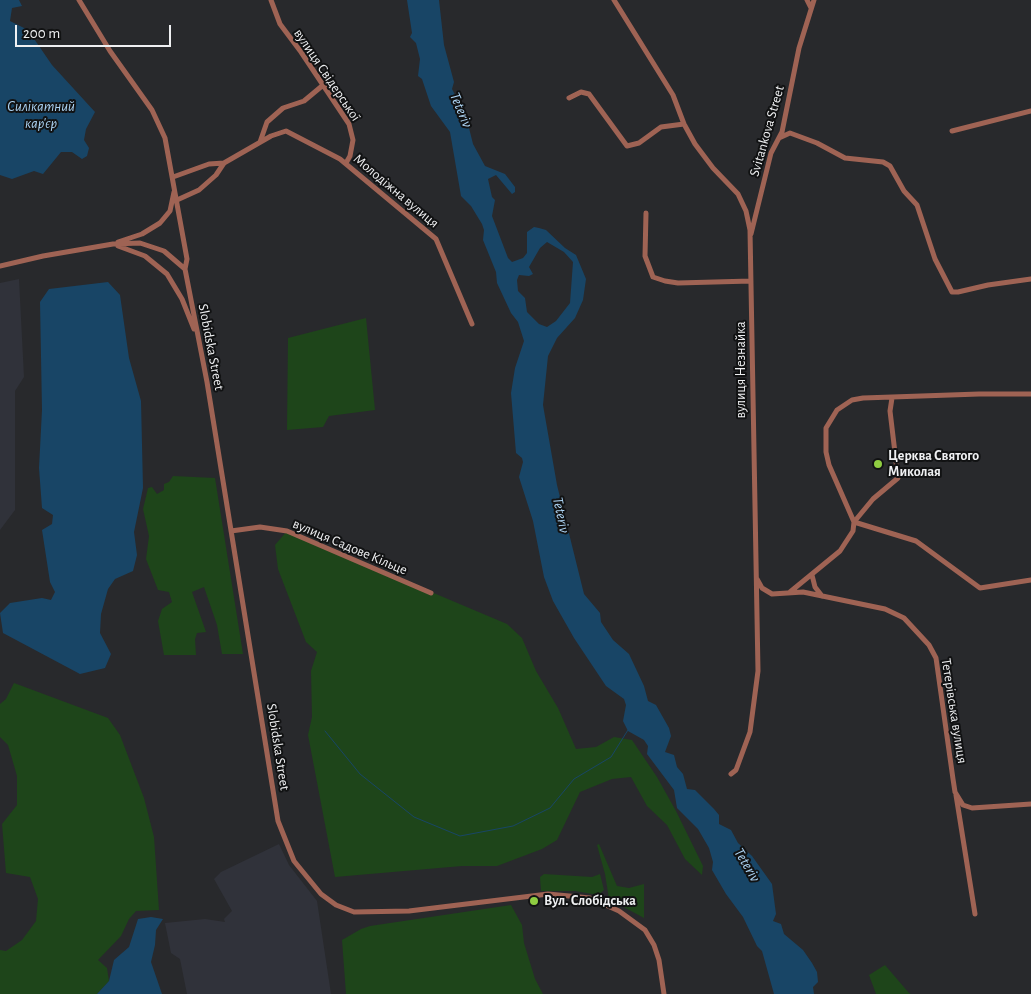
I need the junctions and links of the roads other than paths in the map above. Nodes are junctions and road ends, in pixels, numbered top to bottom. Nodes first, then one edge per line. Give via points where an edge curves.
1 (79, 0) edge
2 (271, 0) edge
3 (614, 0) edge
4 (807, 0) edge
5 (814, 0) edge
6 (811, 8) junction
7 (322, 86) junction
8 (569, 98) dead end
9 (1031, 111) edge
10 (684, 124) junction
11 (952, 131) dead end
12 (779, 138) junction
13 (260, 142) junction
14 (224, 163) junction
15 (346, 163) junction
16 (173, 177) junction
17 (174, 187) junction
18 (177, 200) junction
19 (646, 213) dead end
20 (750, 239) junction
21 (113, 244) junction
22 (0, 266) edge
23 (185, 269) junction
24 (1031, 279) edge
25 (751, 280) junction
26 (472, 324) dead end
27 (201, 350) junction
28 (1031, 394) edge
29 (892, 398) junction
30 (854, 522) junction
31 (231, 530) junction
32 (812, 575) junction
33 (756, 576) junction
34 (1031, 580) edge
35 (790, 592) junction
36 (431, 593) dead end
37 (822, 596) junction
38 (731, 774) dead end
39 (956, 792) junction
40 (1031, 804) edge
41 (972, 808) junction
42 (958, 810) junction
43 (974, 914) dead end
44 (664, 994) edge

1 - 16 street via 158,122 165,138
2 - 7 street, вулиця Свідерської via 280,24
3 - 10 street, вулиця Незнайка via 673,95
4 - 6 street
5 - 6 street, Svitankova Street
6 - 12 street, Svitankova Street
7 - 13 street via 304,101 282,108 267,122
7 - 15 street, вулиця Свідерської via 352,133 352,149
8 - 10 street via 581,92 589,94 627,146 640,143 661,127
9 - 11 street
10 - 20 street, вулиця Незнайка via 704,156 738,194 746,211
12 - 20 street, Svitankova Street via 771,153
12 - 24 street via 790,133 845,158 883,162 890,166 917,205 935,259 952,292
13 - 14 street, Молодіжна вулиця
13 - 15 street, Молодіжна вулиця via 280,132 292,132
14 - 16 street, Молодіжна вулиця via 209,164
14 - 18 street, Молодіжна вулиця via 199,190
15 - 26 street, Молодіжна вулиця via 436,239
16 - 17 street
17 - 18 street, Slobidska Street
17 - 21 street via 170,211 160,223 142,234
18 - 23 street, Slobidska Street
19 - 25 street via 645,256 653,277 678,283
20 - 25 street, вулиця Незнайка
21 - 22 street
21 - 23 street via 152,246 164,251
21 - 27 street via 145,256 167,274 182,299
23 - 27 street, Slobidska Street
25 - 33 street, вулиця Незнайка
27 - 31 street, Slobidska Street
28 - 29 street
29 - 30 street via 890,411 898,478
29 - 30 street via 852,400 837,410 826,428 829,465
30 - 32 street via 848,541
30 - 34 street via 916,541 980,588
31 - 36 street, вулиця Садове Кільце via 260,526 287,531
31 - 44 street, Slobidska Street via 278,821 294,862 321,894 354,912 409,911 537,895 564,894 590,898 619,910 645,930 659,960
32 - 35 street
32 - 37 street
33 - 35 street, Тетерівська вулиця via 767,592
33 - 38 street, вулиця Незнайка via 757,689 750,732 736,770
35 - 37 street, Тетерівська вулиця
37 - 39 street, Тетерівська вулиця via 895,612 929,645 938,665
39 - 41 street via 963,805
39 - 42 street, Тетерівська вулиця
40 - 41 street
41 - 42 street
42 - 43 street, Тетерівська вулиця

